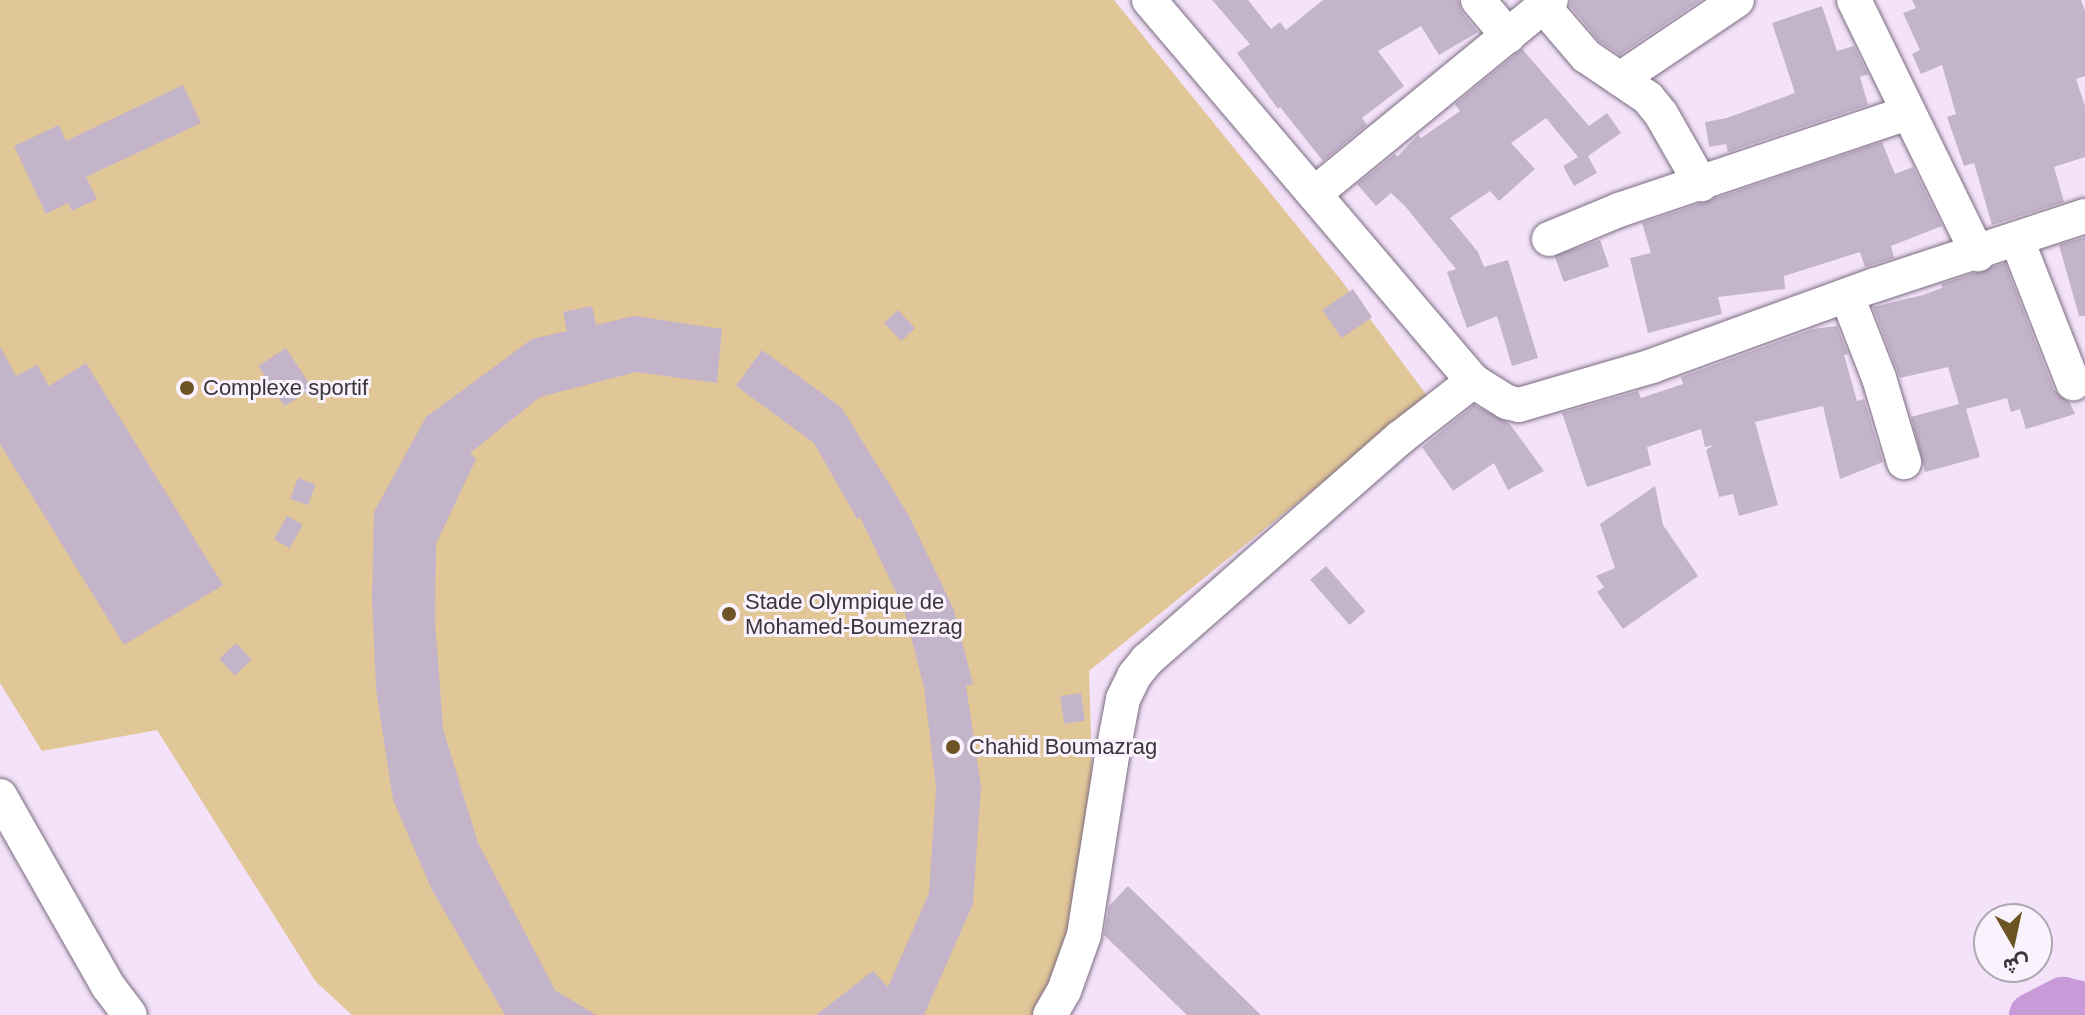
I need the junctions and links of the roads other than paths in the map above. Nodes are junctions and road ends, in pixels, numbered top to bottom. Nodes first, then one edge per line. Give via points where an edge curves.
1 (1149, 0) edge
2 (1478, 0) edge
3 (1737, 0) edge
4 (1854, 0) edge
5 (1547, 3) edge
6 (1508, 36) junction
7 (1620, 79) junction
8 (1907, 113) junction
9 (1701, 184) junction
10 (1314, 194) junction
11 (2085, 216) edge
12 (1549, 239) dead end
13 (2017, 240) junction
14 (1978, 254) junction
15 (1847, 296) junction
16 (1473, 381) junction
17 (2073, 383) dead end
18 (1904, 462) dead end
19 (0, 796) edge
20 (130, 1015) edge
21 (1050, 1015) edge

1 - 10 street
2 - 6 street
3 - 7 street
4 - 8 street
5 - 6 street
5 - 7 street via 1586,56
6 - 10 street
7 - 9 street via 1661,114
8 - 9 street
8 - 14 street
9 - 12 street
10 - 16 street
11 - 13 street
13 - 14 street
13 - 17 street
14 - 15 street
15 - 16 street via 1540,401 1507,402
15 - 18 street
16 - 21 street via 1389,447 1134,676 1123,699 1084,935
19 - 20 street via 108,986

